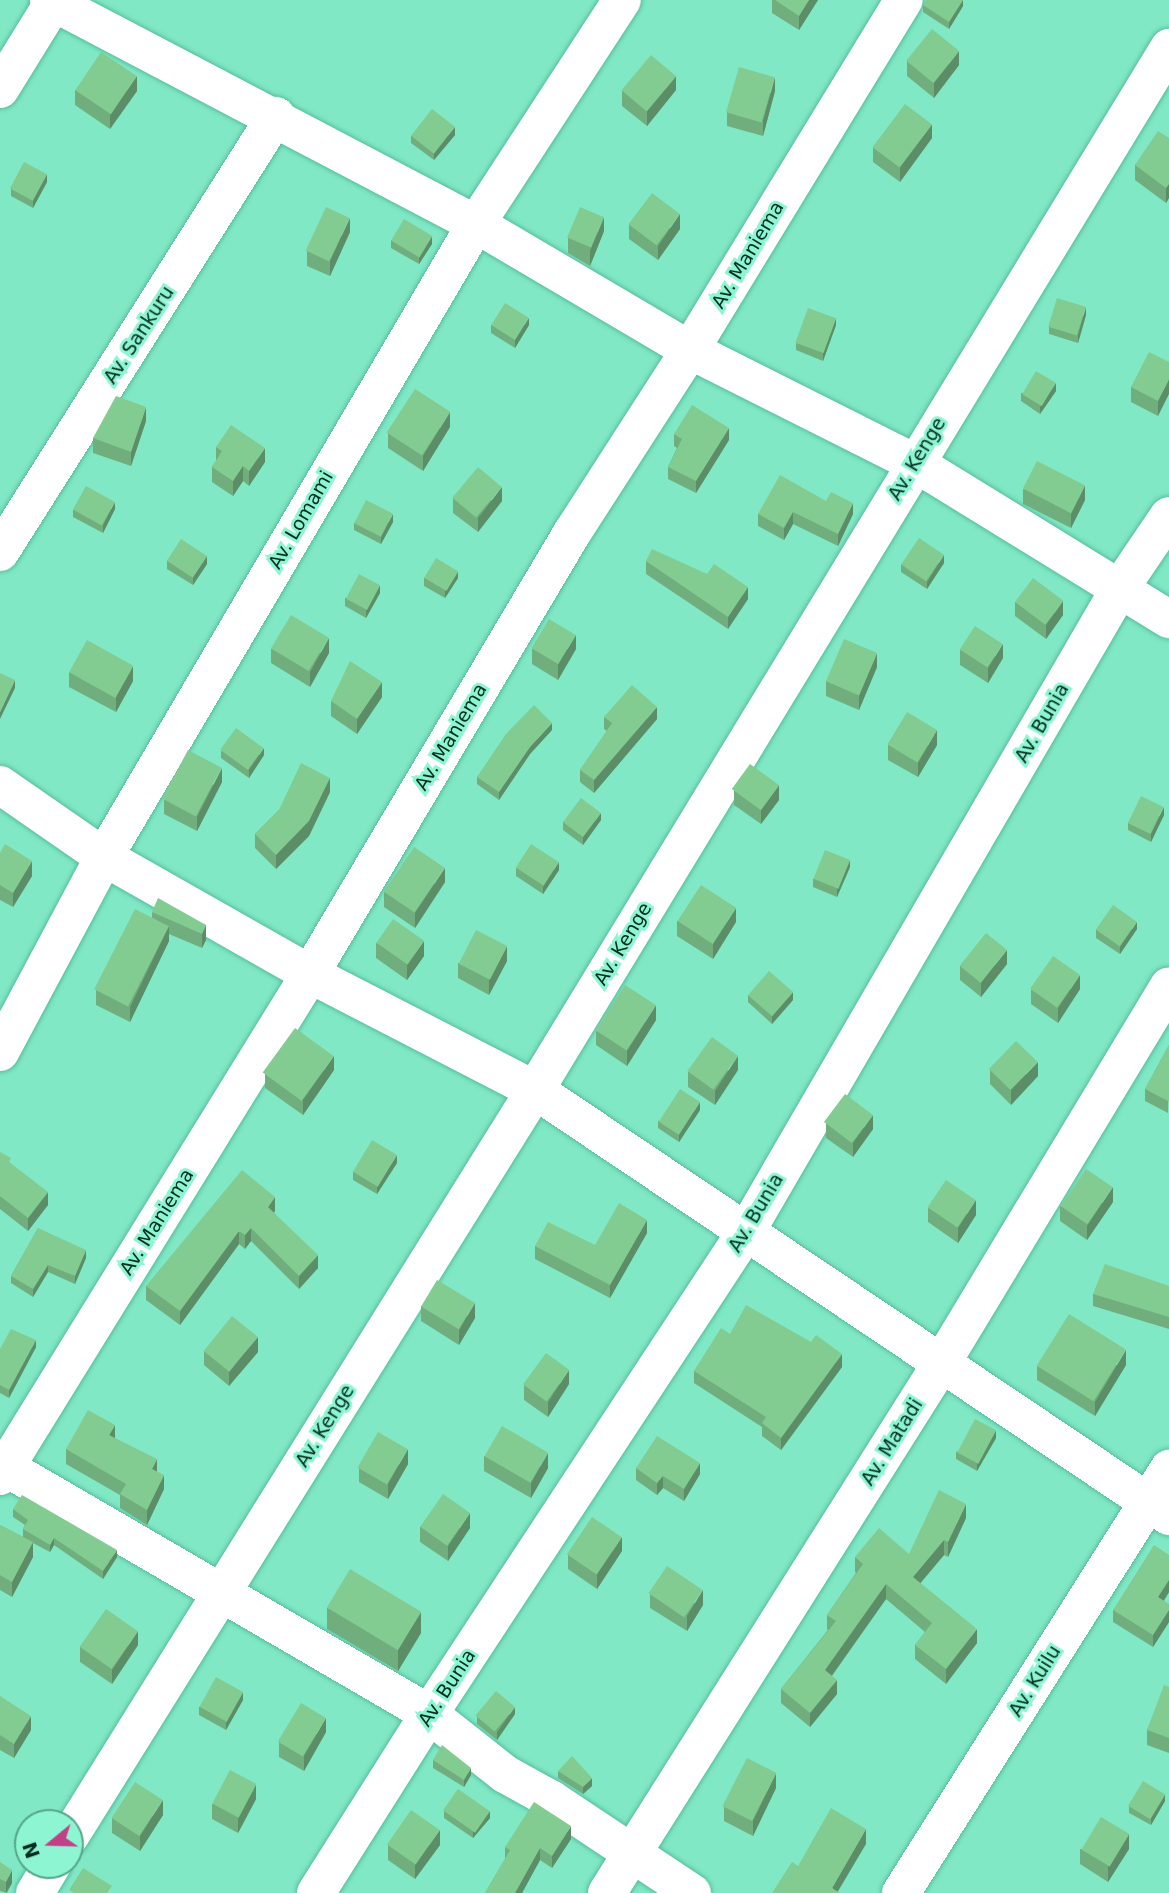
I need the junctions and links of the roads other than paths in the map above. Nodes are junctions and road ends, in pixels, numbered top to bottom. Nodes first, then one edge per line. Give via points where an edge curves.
1 (622, 0) edge
2 (904, 0) edge
3 (53, 1) edge
4 (1169, 48) edge
5 (0, 89) edge
6 (275, 116) junction
7 (476, 224) junction
8 (690, 349) junction
9 (915, 463) junction
10 (1169, 516) edge
11 (0, 552) edge
12 (1121, 588) junction
13 (1169, 619) edge
14 (0, 785) edge
15 (104, 857) junction
16 (310, 974) junction
17 (1169, 986) edge
18 (0, 1052) edge
19 (535, 1090) junction
20 (747, 1230) junction
21 (941, 1364) junction
22 (2, 1469) edge
23 (1169, 1469) edge
24 (1159, 1510) edge
25 (220, 1594) junction
26 (429, 1714) junction
27 (84, 1813) edge
28 (634, 1856) junction
29 (316, 1893) edge
30 (607, 1893) edge
31 (692, 1893) edge
32 (901, 1893) edge

1 - 7 street, Av. Lomami
2 - 8 street, Av. Maniema
3 - 5 street
3 - 6 street
4 - 9 street, Av. Kenge
6 - 7 street
6 - 11 street, Av. Sankuru
7 - 8 street
7 - 15 street, Av. Lomami
8 - 9 street
8 - 16 street, Av. Maniema via 572,533
9 - 12 street
9 - 19 street, Av. Kenge
10 - 12 street, Av. Bunia
12 - 13 street
12 - 20 street, Av. Bunia
14 - 15 street
15 - 16 street
15 - 18 street, Av. Lomami
16 - 19 street
16 - 22 street, Av. Maniema
17 - 21 street, Av. Matadi
19 - 20 street
19 - 25 street, Av. Kenge
20 - 21 street
20 - 26 street, Av. Bunia
21 - 24 street
21 - 28 street, Av. Matadi
22 - 25 street
23 - 24 street, Av. Kuilu
24 - 32 street, Av. Kuilu
25 - 26 street
25 - 27 street, Av. Kenge
26 - 28 street via 505,1773
26 - 29 street, Av. Bunia
28 - 30 street, Av. Matadi
28 - 31 street

